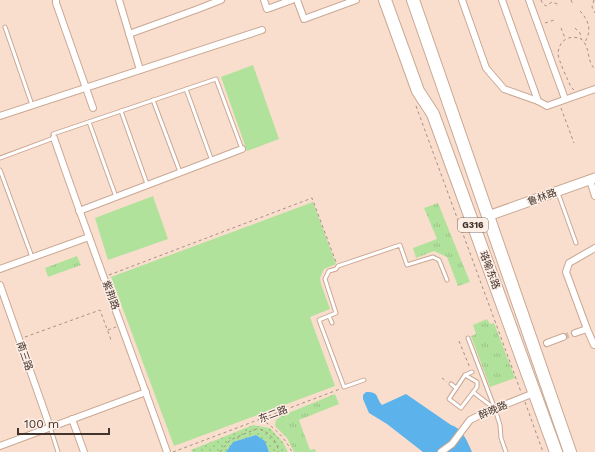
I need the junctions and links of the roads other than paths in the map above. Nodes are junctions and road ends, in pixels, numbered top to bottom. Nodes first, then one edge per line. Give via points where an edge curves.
1 (56, 0) edge
2 (119, 0) edge
3 (221, 0) edge
4 (264, 0) edge
5 (292, 0) edge
6 (297, 0) edge
7 (356, 0) edge
8 (385, 0) edge
9 (394, 0) edge
10 (405, 0) edge
11 (413, 0) edge
12 (462, 0) edge
13 (502, 0) edge
14 (529, 0) edge
15 (5, 27) dead end
16 (262, 30) dead end
17 (129, 34) junction
18 (140, 70) junction
19 (426, 74) junction
20 (85, 87) junction
21 (186, 89) junction
22 (595, 89) edge
23 (153, 100) junction
24 (562, 100) junction
25 (538, 101) junction
26 (32, 105) junction
27 (93, 108) dead end
28 (451, 108) junction
29 (121, 111) junction
30 (433, 114) junction
31 (0, 116) edge
32 (88, 122) junction
33 (54, 138) junction
34 (242, 149) joint
35 (0, 158) edge
36 (212, 161) junction
37 (0, 170) edge
38 (180, 172) junction
39 (592, 179) edge
40 (147, 185) junction
41 (557, 192) junction
42 (595, 196) edge
43 (116, 197) junction
44 (79, 211) junction
45 (488, 216) junction
46 (89, 237) junction
47 (576, 243) dead end
48 (595, 248) edge
49 (32, 257) junction
50 (0, 269) edge
51 (447, 280) dead end
52 (0, 285) edge
53 (329, 316) junction
54 (332, 323) dead end
55 (587, 329) junction
56 (575, 333) tunnel mouth
57 (563, 337) tunnel mouth
58 (468, 338) dead end
59 (547, 343) dead end
60 (595, 345) edge
61 (472, 372) road end
62 (466, 375) junction
63 (353, 379) dead end
64 (364, 380) dead end
65 (355, 383) junction
66 (451, 384) road end
67 (456, 388) junction
68 (146, 392) junction
69 (473, 392) junction
70 (529, 395) junction
71 (494, 409) junction
72 (72, 419) junction
73 (50, 428) junction
74 (0, 446) edge
75 (58, 452) edge
76 (84, 452) edge
77 (167, 452) edge
78 (441, 452) edge
79 (506, 452) edge
80 (556, 452) edge
81 (570, 452) edge

1 - 20 street
2 - 17 street
3 - 17 street
4 - 5 street via 267,9
6 - 7 street via 304,19
8 - 30 highway, 珞喻东路 / G316 via 418,90
9 - 19 highway
10 - 19 highway
11 - 28 highway, 珞喻东路 / G316
12 - 25 street via 486,68 504,89
13 - 25 street
14 - 24 street
15 - 26 lane
16 - 18 street
17 - 18 street
18 - 20 street
19 - 28 highway via 436,84
19 - 30 highway
20 - 26 street
20 - 27 street
21 - 23 lane
21 - 34 lane via 216,79
21 - 36 lane
22 - 24 street
23 - 29 lane
23 - 38 lane
24 - 25 street via 547,106
26 - 31 street
28 - 45 highway, 珞喻东路 / G316
29 - 32 lane
29 - 40 lane
30 - 70 highway, 珞喻东路 / G316
32 - 33 lane via 53,134
32 - 43 lane
33 - 35 lane
33 - 44 street, 紫荆路
34 - 36 street
36 - 38 street
37 - 49 lane
38 - 40 street
39 - 41 street, 鲁林路
39 - 42 street
40 - 43 street
41 - 45 street, 鲁林路
41 - 47 lane
43 - 44 street
44 - 46 street, 紫荆路
45 - 81 highway, 珞喻东路 / G316
46 - 49 street
46 - 68 street, 紫荆路
48 - 55 street via 569,263 566,272
49 - 50 street
51 - 53 lane via 439,260 433,257 407,265 400,245 329,271 324,279 336,313
52 - 73 street, 南三路
53 - 54 lane
53 - 65 lane via 319,320 344,387
55 - 56 street
55 - 60 street
57 - 59 street
58 - 71 lane
61 - 62 lane
62 - 67 lane
62 - 69 lane via 477,382
63 - 65 lane
64 - 65 lane
66 - 67 lane
67 - 69 lane via 449,399 461,408
68 - 72 street
68 - 77 street, 紫荆路
69 - 71 lane
70 - 71 street, 醉晚路
70 - 80 highway, 珞喻东路 / G316
71 - 78 street, 醉晚路 via 470,420 452,444
71 - 79 lane
72 - 73 street
72 - 76 street
73 - 74 street
73 - 75 lane

